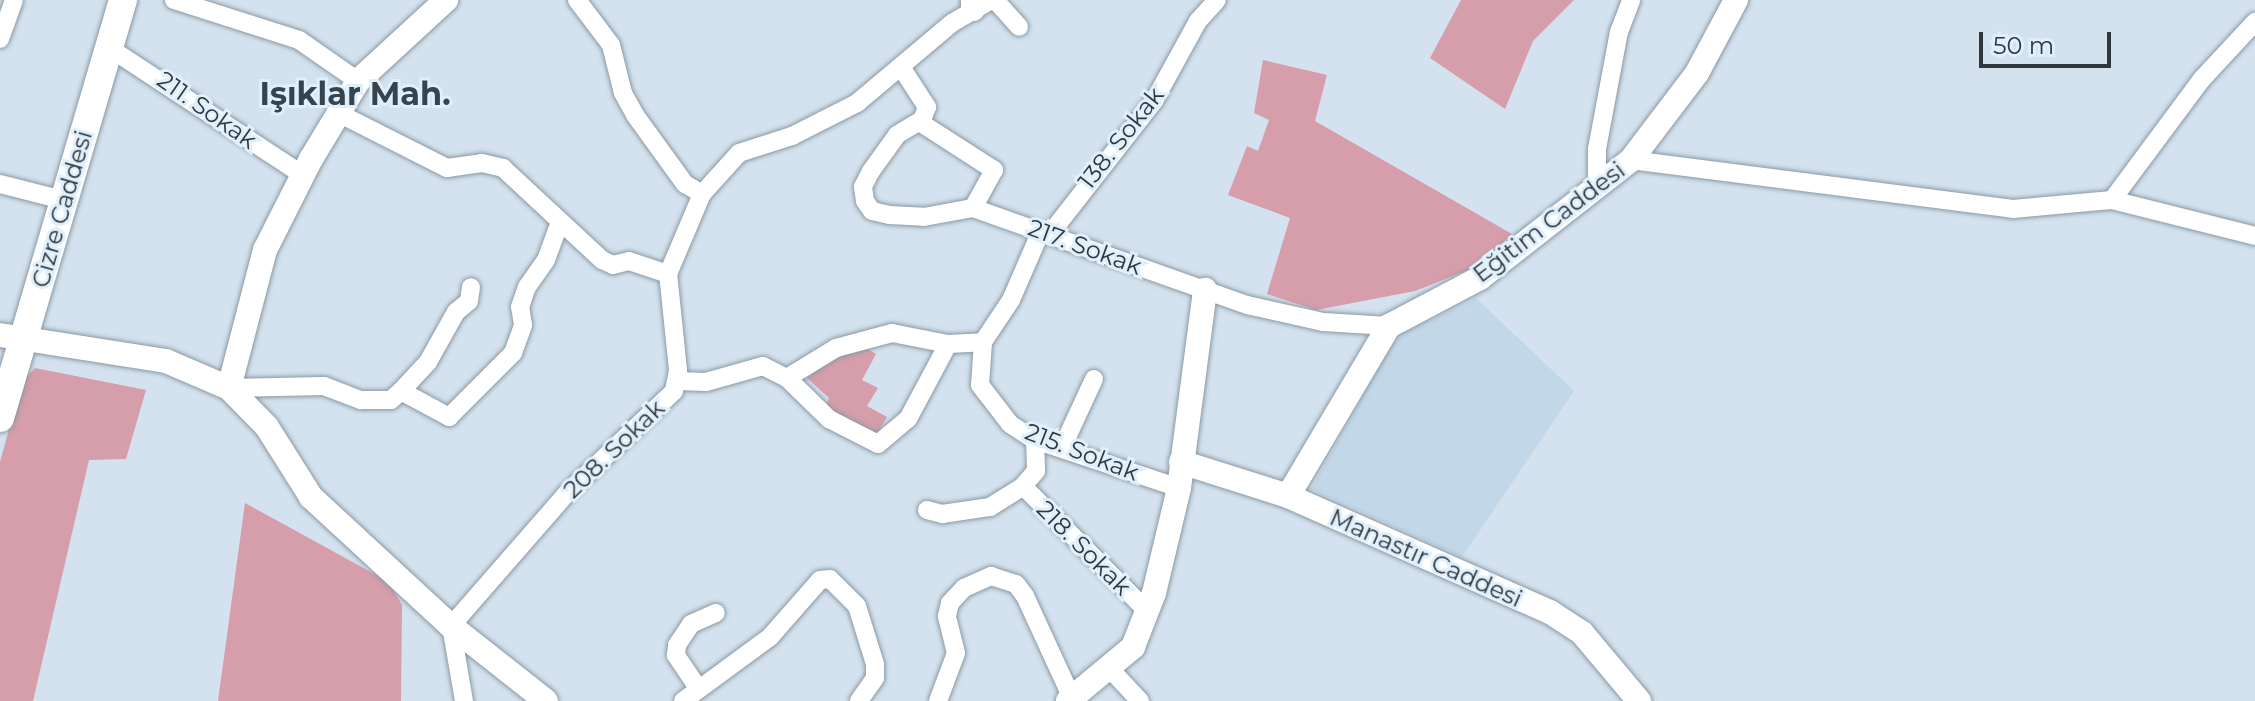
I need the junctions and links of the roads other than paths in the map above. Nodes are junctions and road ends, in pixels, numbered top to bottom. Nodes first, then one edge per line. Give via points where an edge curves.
1 (14, 0) edge
2 (123, 0) edge
3 (174, 0) edge
4 (446, 0) edge
5 (577, 0) edge
6 (1217, 0) edge
7 (1631, 0) edge
8 (1736, 0) edge
9 (983, 2) edge
10 (2255, 22) edge
11 (1019, 27) dead end
12 (0, 39) edge
13 (111, 49) junction
14 (901, 67) junction
15 (358, 81) junction
16 (340, 114) junction
17 (920, 121) junction
18 (1631, 160) junction
19 (303, 175) junction
20 (0, 184) edge
21 (1597, 184) junction
22 (702, 194) junction
23 (63, 200) junction
24 (2112, 200) junction
25 (973, 208) junction
26 (560, 222) junction
27 (1046, 232) junction
28 (2255, 236) edge
29 (668, 274) junction
30 (471, 287) dead end
31 (1205, 290) junction
32 (1389, 326) junction
33 (12, 338) edge
34 (983, 342) junction
35 (948, 344) junction
36 (787, 378) junction
37 (1094, 379) dead end
38 (678, 381) junction
39 (229, 388) junction
40 (401, 391) junction
41 (0, 418) edge
42 (1035, 440) junction
43 (1062, 448) junction
44 (1181, 462) junction
45 (1023, 486) junction
46 (1179, 488) junction
47 (1288, 496) junction
48 (927, 510) dead end
49 (1148, 612) junction
50 (716, 613) dead end
51 (451, 626) junction
52 (1110, 669) junction
53 (698, 688) junction
54 (1070, 700) edge
55 (464, 701) edge
56 (546, 701) edge
57 (683, 701) edge
58 (859, 701) edge
59 (938, 701) edge
60 (1140, 701) edge
61 (1639, 701) edge

1 - 12 street
2 - 13 main road, Cizre Caddesi
3 - 15 street via 299,40
4 - 15 street
5 - 22 street via 611,45 623,93 635,115 685,184
6 - 27 street, 138. Sokak via 1198,21 1154,101
7 - 21 street via 1619,32 1597,149
8 - 18 street, Eğitim Caddesi via 1697,73
9 - 11 street
9 - 14 street, 208. Sokak
10 - 24 street via 2202,79
13 - 19 street, 211. Sokak
13 - 23 main road, Cizre Caddesi
14 - 17 street via 927,107
14 - 22 street, 208. Sokak via 825,122 739,153
15 - 16 street
16 - 19 street
16 - 26 street via 447,168 482,163 503,168
17 - 25 street via 994,170
17 - 25 street via 897,135 871,171 863,187 865,201 872,211 889,215 924,217
18 - 21 street, Eğitim Caddesi
18 - 24 street via 2013,209
19 - 39 street via 265,250
20 - 23 street
21 - 32 street, Eğitim Caddesi via 1480,278
22 - 29 street, 208. Sokak
23 - 33 main road, Cizre Caddesi
24 - 28 street
25 - 27 street, 217. Sokak
26 - 29 street via 602,260 613,265 629,261
26 - 40 street via 546,260 527,287 520,307 523,325 507,361 449,417
27 - 31 street, 217. Sokak
27 - 34 street, 215. Sokak
29 - 38 street, 208. Sokak
30 - 40 street via 469,301 456,312 428,362
31 - 32 street, 217. Sokak via 1323,322
31 - 44 street
32 - 47 street
33 - 39 street via 166,361
33 - 41 main road, Cizre Caddesi
34 - 35 street
34 - 42 street, 215. Sokak via 980,385 1010,424
35 - 36 street via 892,333 836,348
35 - 36 street via 908,419 878,444 829,419
36 - 38 street via 763,366 706,382
37 - 43 street
38 - 51 street, 208. Sokak via 674,391 566,494
39 - 40 street via 324,386 361,400 391,400
39 - 51 street via 267,427 311,497
42 - 43 street, 215. Sokak
42 - 45 street, 218. Sokak via 1036,471
43 - 46 street, 215. Sokak
44 - 46 street
44 - 47 street, Manastır Caddesi
45 - 48 street via 990,507 942,514
45 - 49 street, 218. Sokak
46 - 49 street
47 - 61 street, Manastır Caddesi via 1550,612 1582,633
49 - 52 street via 1133,647
50 - 53 street via 691,624 677,645 676,655
51 - 55 street
51 - 56 street
52 - 54 street
52 - 60 street
53 - 57 street
53 - 58 street via 770,637 820,580 830,579 857,606 875,664 875,678
54 - 59 street via 1025,596 1016,584 991,576 964,588 950,603 947,616 956,653

